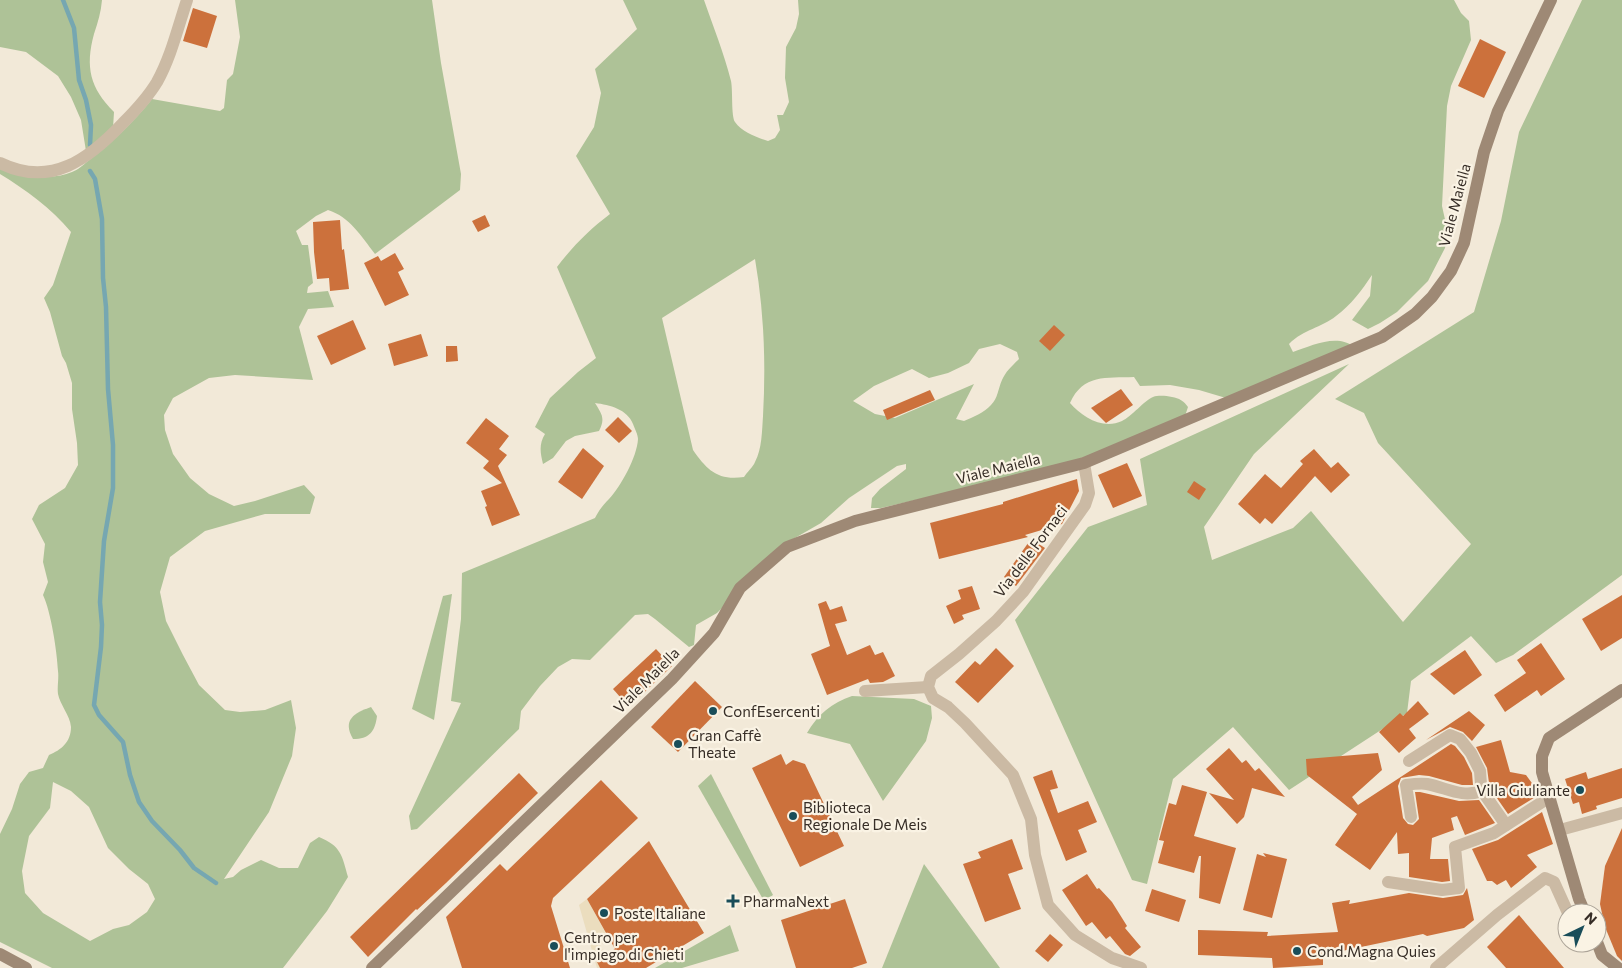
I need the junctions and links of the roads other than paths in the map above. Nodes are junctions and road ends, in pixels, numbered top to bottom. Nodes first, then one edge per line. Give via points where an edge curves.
1 (187, 0) edge
2 (1551, 0) edge
3 (0, 163) edge
4 (1084, 463) junction
5 (928, 687) junction
6 (1622, 690) edge
7 (864, 691) dead end
8 (1409, 761) dead end
9 (1483, 791) junction
10 (1550, 797) junction
11 (1622, 813) edge
12 (1411, 817) dead end
13 (1506, 825) junction
14 (1560, 830) junction
15 (1388, 882) dead end
16 (1563, 903) edge
17 (1581, 903) edge
18 (389, 952) junction
19 (1601, 953) edge
20 (0, 954) edge
21 (26, 968) edge
22 (372, 968) edge
23 (382, 968) edge
24 (1141, 968) edge
25 (1436, 968) edge
26 (1618, 968) edge

1 - 3 street via 156,83 103,144 67,166 45,172 32,173
2 - 4 main road, Viale Maiella via 1498,110 1484,152 1464,244 1451,272 1415,314 1382,337
4 - 5 street, Via delle Fornaci via 1089,493 1084,505 1023,592 996,621 932,676
4 - 18 main road, Viale Maiella via 855,521 787,546 740,588 714,633 672,679
5 - 7 street
5 - 24 street via 933,698 966,722 1013,775 1030,819 1048,905 1075,935 1112,958
6 - 10 main road via 1549,738 1542,756 1542,772
8 - 9 street via 1450,735 1460,739 1480,771
9 - 12 street via 1462,794 1425,784 1406,785
9 - 13 street
10 - 13 street
10 - 14 main road
11 - 14 street
13 - 15 street via 1494,834 1454,847 1459,888 1442,890
14 - 17 main road
16 - 25 street via 1554,882 1545,878
18 - 22 main road, Viale Maiella
18 - 23 main road, Viale Maiella
19 - 26 main road
20 - 21 main road

